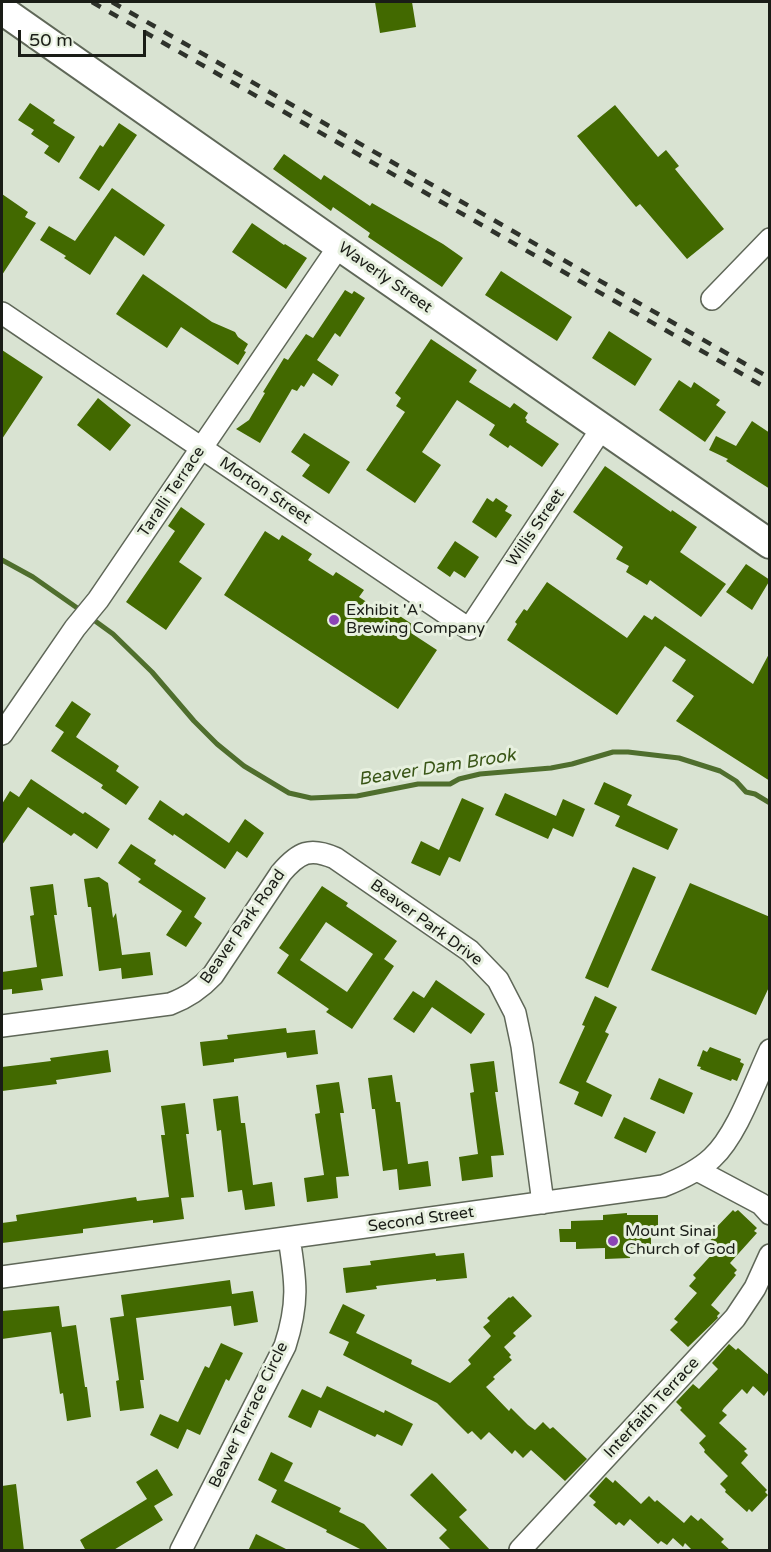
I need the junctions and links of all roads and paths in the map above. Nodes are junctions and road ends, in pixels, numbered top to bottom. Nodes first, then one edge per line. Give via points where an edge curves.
1 (2, 10) edge
2 (770, 239) edge
3 (339, 246) junction
4 (712, 299) dead end
5 (2, 312) edge
6 (602, 428) junction
7 (202, 448) junction
8 (770, 544) edge
9 (469, 628) joint
10 (2, 734) edge
11 (306, 852) joint
12 (2, 1026) edge
13 (770, 1050) edge
14 (697, 1170) junction
15 (543, 1203) junction
16 (770, 1214) edge
17 (289, 1238) junction
18 (770, 1255) edge
19 (2, 1276) edge
20 (181, 1551) edge
21 (520, 1551) edge

1 - 3 main road, Waverly Street
2 - 4 street
3 - 6 main road, Waverly Street
3 - 7 street, Taralli Terrace
5 - 7 street, Morton Street
6 - 8 main road, Waverly Street
6 - 9 street, Willis Street
7 - 9 street, Morton Street
7 - 10 street, Taralli Terrace
11 - 12 street, Beaver Park Road via 293,859 281,873 213,975 188,997 170,1004
11 - 15 street, Beaver Park Drive via 321,852 335,858 470,951 498,980 515,1014 522,1046
13 - 14 street, Second Street via 725,1143
14 - 15 street, Second Street via 663,1186
14 - 16 street via 761,1204
15 - 17 street, Second Street
17 - 19 street, Second Street
17 - 20 street, Beaver Terrace Circle via 296,1299 285,1346
18 - 21 street, Interfaith Terrace via 735,1318

